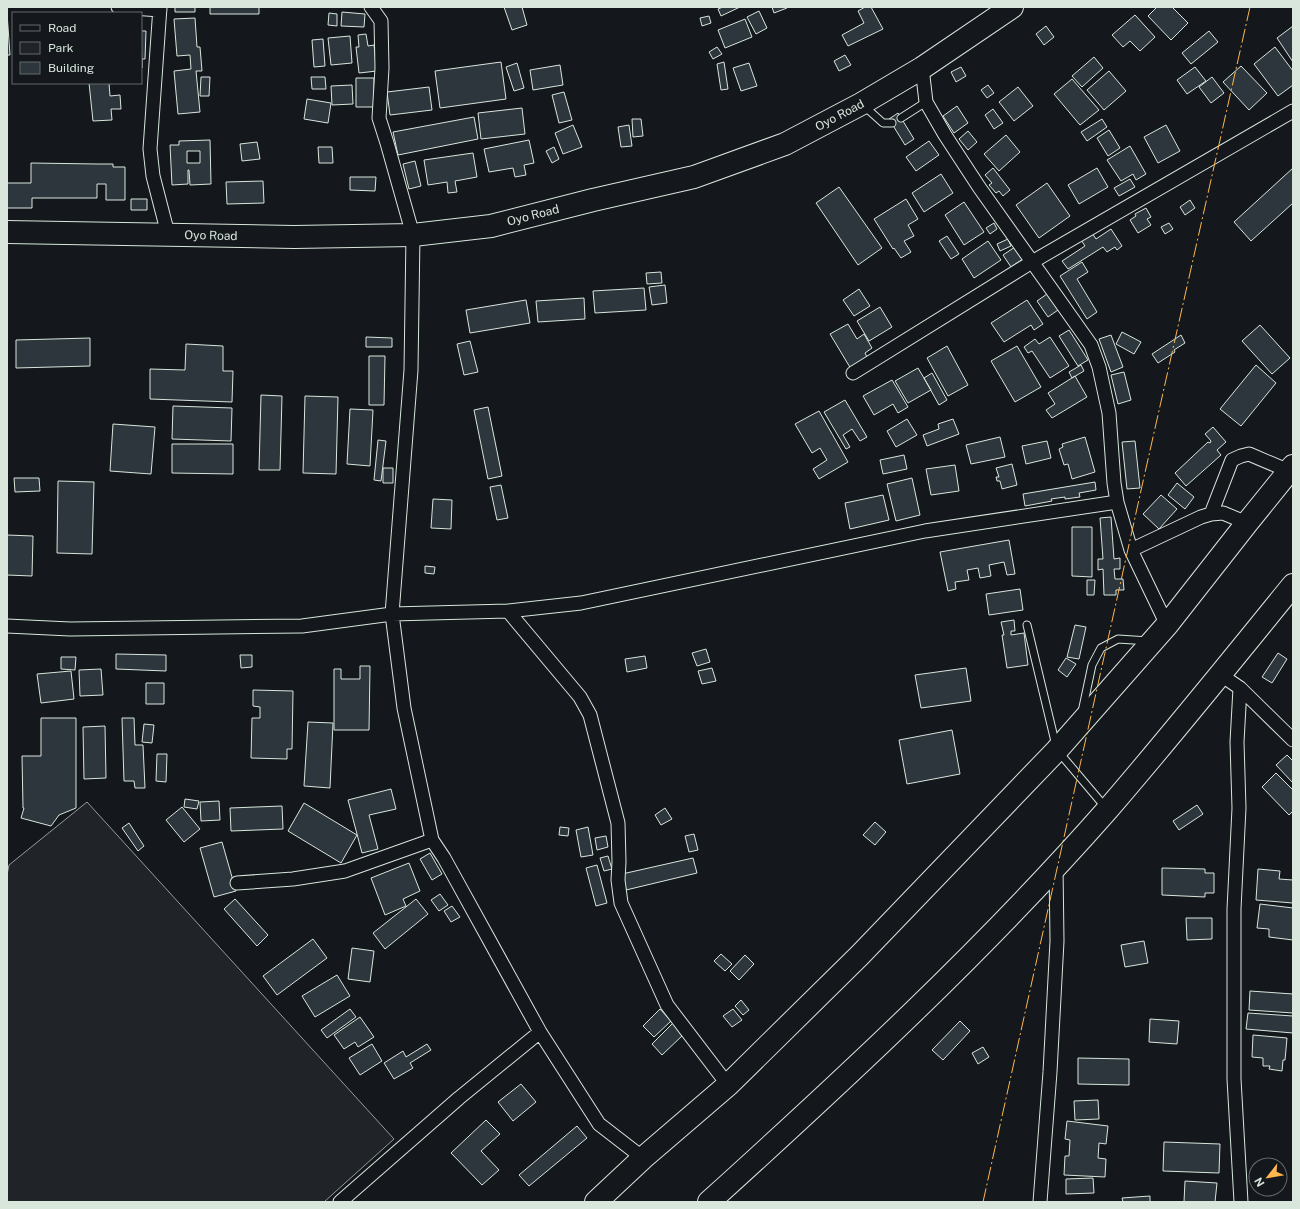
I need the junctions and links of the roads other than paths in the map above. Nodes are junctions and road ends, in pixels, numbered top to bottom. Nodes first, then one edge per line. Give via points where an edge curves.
1 (118, 7) edge
2 (371, 7) edge
3 (1012, 7) edge
4 (160, 9) edge
5 (922, 68) junction
6 (926, 102) junction
7 (861, 104) junction
8 (1293, 111) edge
9 (901, 118) dead end
10 (892, 123) dead end
11 (7, 232) edge
12 (168, 234) junction
13 (413, 234) junction
14 (1032, 262) junction
15 (853, 373) dead end
16 (1291, 468) edge
17 (1117, 502) junction
18 (1211, 514) junction
19 (1246, 523) junction
20 (1131, 550) junction
21 (1293, 585) edge
22 (508, 611) junction
23 (392, 614) junction
24 (1027, 625) dead end
25 (1167, 625) junction
26 (7, 626) edge
27 (1152, 641) junction
28 (1221, 675) junction
29 (1240, 688) junction
30 (1080, 724) junction
31 (1293, 740) edge
32 (1057, 750) junction
33 (1107, 810) junction
34 (432, 840) junction
35 (1056, 866) junction
36 (238, 883) dead end
37 (540, 1032) junction
38 (728, 1085) junction
39 (644, 1158) junction
40 (340, 1202) edge
41 (596, 1202) edge
42 (710, 1202) edge
43 (1040, 1202) edge
44 (1241, 1202) edge

1 - 4 street
2 - 13 street via 381,21 379,118
3 - 5 highway, Oyo Road
4 - 12 street via 150,149 153,176
5 - 6 street
5 - 7 highway, Oyo Road
6 - 9 lane
6 - 14 street via 979,188
7 - 10 lane via 883,123
7 - 13 highway, Oyo Road via 785,144 694,176 491,226
8 - 14 street
11 - 12 highway, Oyo Road
12 - 13 highway, Oyo Road via 294,237
13 - 23 street via 412,370
14 - 15 street
14 - 17 street via 1091,345 1099,367 1109,413
16 - 18 street via 1249,454 1232,460
16 - 19 highway
17 - 20 street
17 - 22 street via 924,531 581,603
18 - 19 street via 1223,513
18 - 20 street
19 - 25 highway
20 - 25 street
21 - 28 highway
22 - 23 street
22 - 38 street via 580,697 590,715 618,823 618,880 621,903 667,1005
23 - 26 street via 302,626 70,629
23 - 34 street via 404,708
24 - 32 lane
25 - 27 highway
27 - 30 highway
27 - 30 lane via 1118,639 1101,648 1092,665
28 - 29 street
28 - 33 highway
29 - 31 street
29 - 44 street via 1237,742 1239,808 1234,924 1234,1080
30 - 32 highway
32 - 33 lane
32 - 38 highway via 860,955
33 - 35 highway
34 - 36 street via 345,871 293,879
34 - 37 street
35 - 42 highway via 963,964 798,1122
35 - 43 street via 1057,941
37 - 39 street via 599,1124
37 - 40 street via 459,1098
38 - 39 highway
39 - 41 highway

